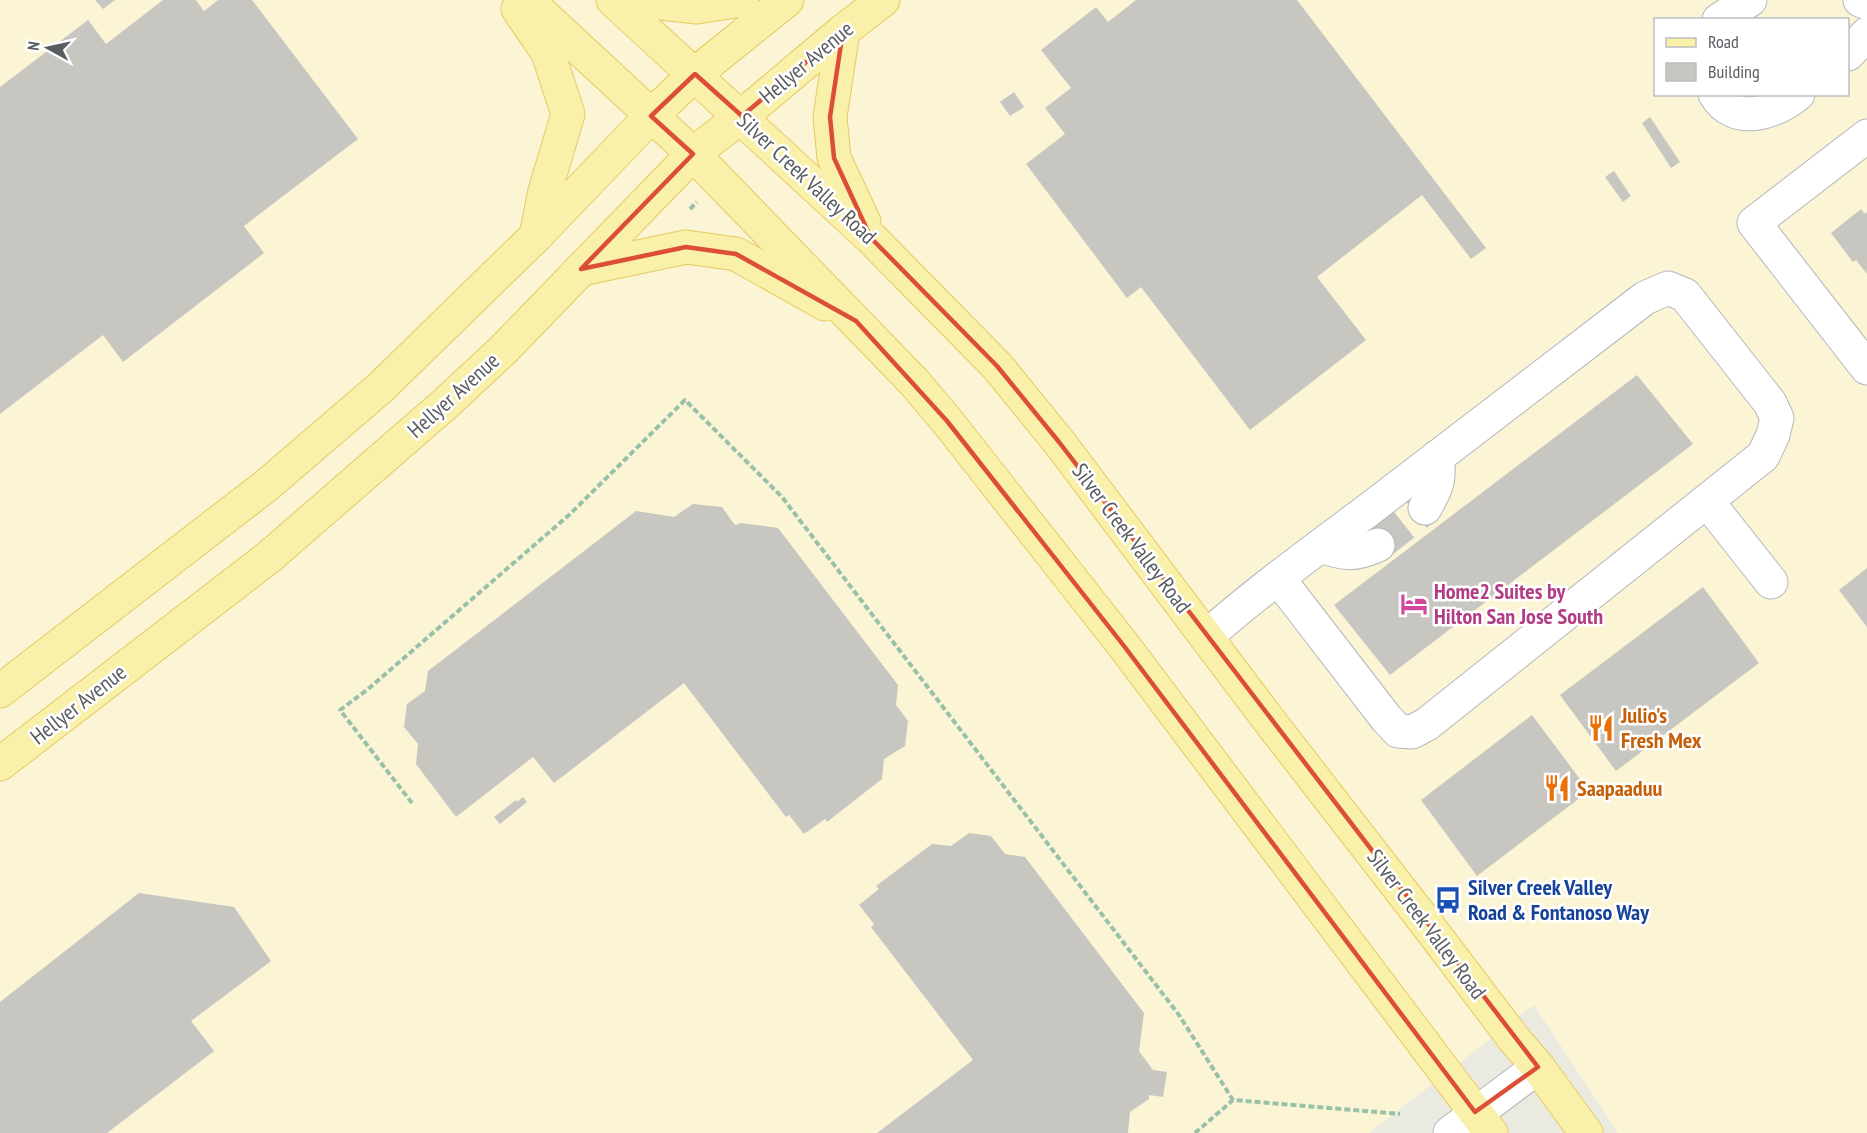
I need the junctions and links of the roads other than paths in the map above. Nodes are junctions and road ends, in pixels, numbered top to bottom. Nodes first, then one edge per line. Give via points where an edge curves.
1 (512, 0) edge
2 (527, 0) edge
3 (613, 0) edge
4 (634, 0) edge
5 (742, 0) edge
6 (787, 0) edge
7 (883, 0) edge
8 (1750, 0) edge
9 (1860, 0) edge
10 (1867, 3) edge
11 (1722, 18) edge
12 (843, 30) junction
13 (1867, 34) edge
14 (1849, 53) edge
15 (695, 74) junction
16 (1716, 96) edge
17 (1796, 96) edge
18 (651, 116) junction
19 (742, 116) junction
20 (1867, 136) edge
21 (693, 154) junction
22 (536, 236) junction
23 (872, 238) junction
24 (581, 269) junction
25 (856, 321) junction
26 (1867, 368) edge
27 (1437, 457) junction
28 (1707, 501) junction
29 (1425, 508) tunnel mouth
30 (1378, 545) tunnel mouth
31 (1320, 546) junction
32 (1278, 578) junction
33 (1771, 582) dead end
34 (1206, 637) junction
35 (0, 692) edge
36 (0, 765) edge
37 (1538, 1067) junction
38 (1483, 1123) edge
39 (1450, 1133) edge
40 (1586, 1133) edge

1 - 22 main road via 548,53 568,114
2 - 18 main road
3 - 15 main road, Silver Creek Valley Road
4 - 5 main road via 698,7
6 - 15 main road
7 - 12 main road, Hellyer Avenue
8 - 11 street
9 - 10 street
12 - 19 main road, Hellyer Avenue
12 - 23 main road via 830,117 834,158
13 - 14 street
15 - 18 main road
15 - 19 main road, Silver Creek Valley Road
16 - 17 street via 1736,112 1756,115
18 - 21 main road
18 - 22 main road
19 - 21 main road, Hellyer Avenue
19 - 23 main road, Silver Creek Valley Road
20 - 26 street via 1754,223
21 - 24 main road, Hellyer Avenue
21 - 25 main road
22 - 35 main road via 380,388 276,478
23 - 34 main road, Silver Creek Valley Road via 997,366
24 - 25 main road via 687,247 736,254
24 - 36 main road, Hellyer Avenue via 454,397 269,557
25 - 38 main road via 940,413 1079,590
27 - 28 street via 1645,298 1668,288 1685,295 1770,403 1777,418 1763,456
27 - 29 street via 1440,473
27 - 31 street
28 - 32 street via 1412,732 1398,731 1386,718
28 - 33 street
30 - 31 street via 1361,553 1341,554
31 - 32 street
32 - 34 street
34 - 37 main road, Silver Creek Valley Road
37 - 38 street
37 - 40 main road, Silver Creek Valley Road
38 - 39 street

